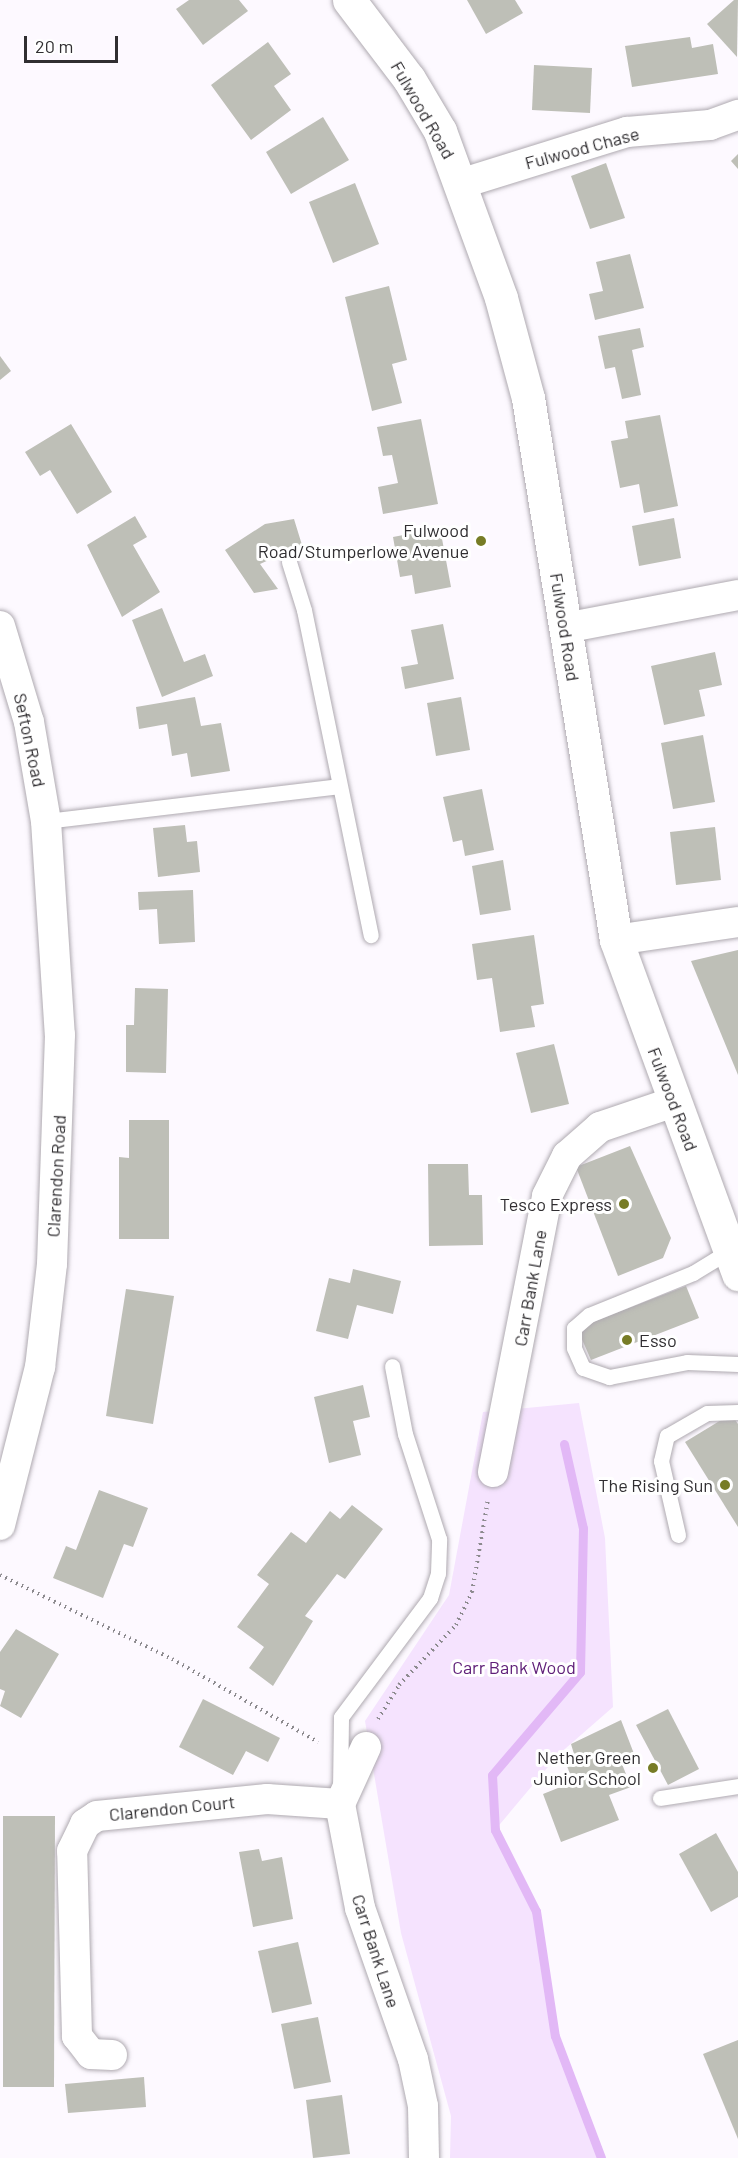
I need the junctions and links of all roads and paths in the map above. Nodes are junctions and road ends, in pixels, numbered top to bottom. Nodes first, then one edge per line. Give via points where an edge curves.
1 (349, 0) edge
2 (738, 116) edge
3 (463, 183) junction
4 (289, 562) dead end
5 (738, 595) edge
6 (0, 626) edge
7 (565, 628) junction
8 (339, 786) junction
9 (46, 821) junction
10 (738, 922) edge
11 (371, 935) dead end
12 (616, 940) junction
13 (675, 1102) junction
14 (734, 1263) edge
15 (738, 1364) edge
16 (392, 1366) dead end
17 (738, 1412) edge
18 (493, 1472) dead end
19 (0, 1526) edge
20 (678, 1535) dead end
21 (0, 1575) edge
22 (352, 1750) junction
23 (738, 1786) edge
24 (660, 1798) dead end
25 (340, 1804) junction
26 (112, 2055) dead end
27 (424, 2158) edge

1 - 3 street, Fulwood Road via 409,79
2 - 3 street, Fulwood Chase via 710,125 627,132
3 - 7 street, Fulwood Road via 528,398
4 - 8 lane
5 - 7 street
6 - 9 street, Sefton Road via 29,722
7 - 12 street, Fulwood Road
8 - 9 lane
8 - 11 lane
9 - 19 street, Clarendon Road via 60,1035 52,1264 40,1367
10 - 12 street
12 - 13 street, Fulwood Road
13 - 14 street, Fulwood Road
13 - 18 street, Carr Bank Lane via 600,1127 567,1156 547,1196
14 - 15 lane via 693,1274 589,1315 574,1328 574,1348 582,1368 609,1377 687,1362
16 - 22 lane via 405,1434 439,1539 438,1573 430,1598 341,1717
17 - 20 lane via 707,1413 667,1436 661,1461
21 - 22 path
22 - 25 street
23 - 24 lane
25 - 26 street, Clarendon Court via 267,1799 97,1816 85,1824 72,1851 77,2036 91,2054
25 - 27 street, Carr Bank Lane via 360,1908 413,2059 423,2106

